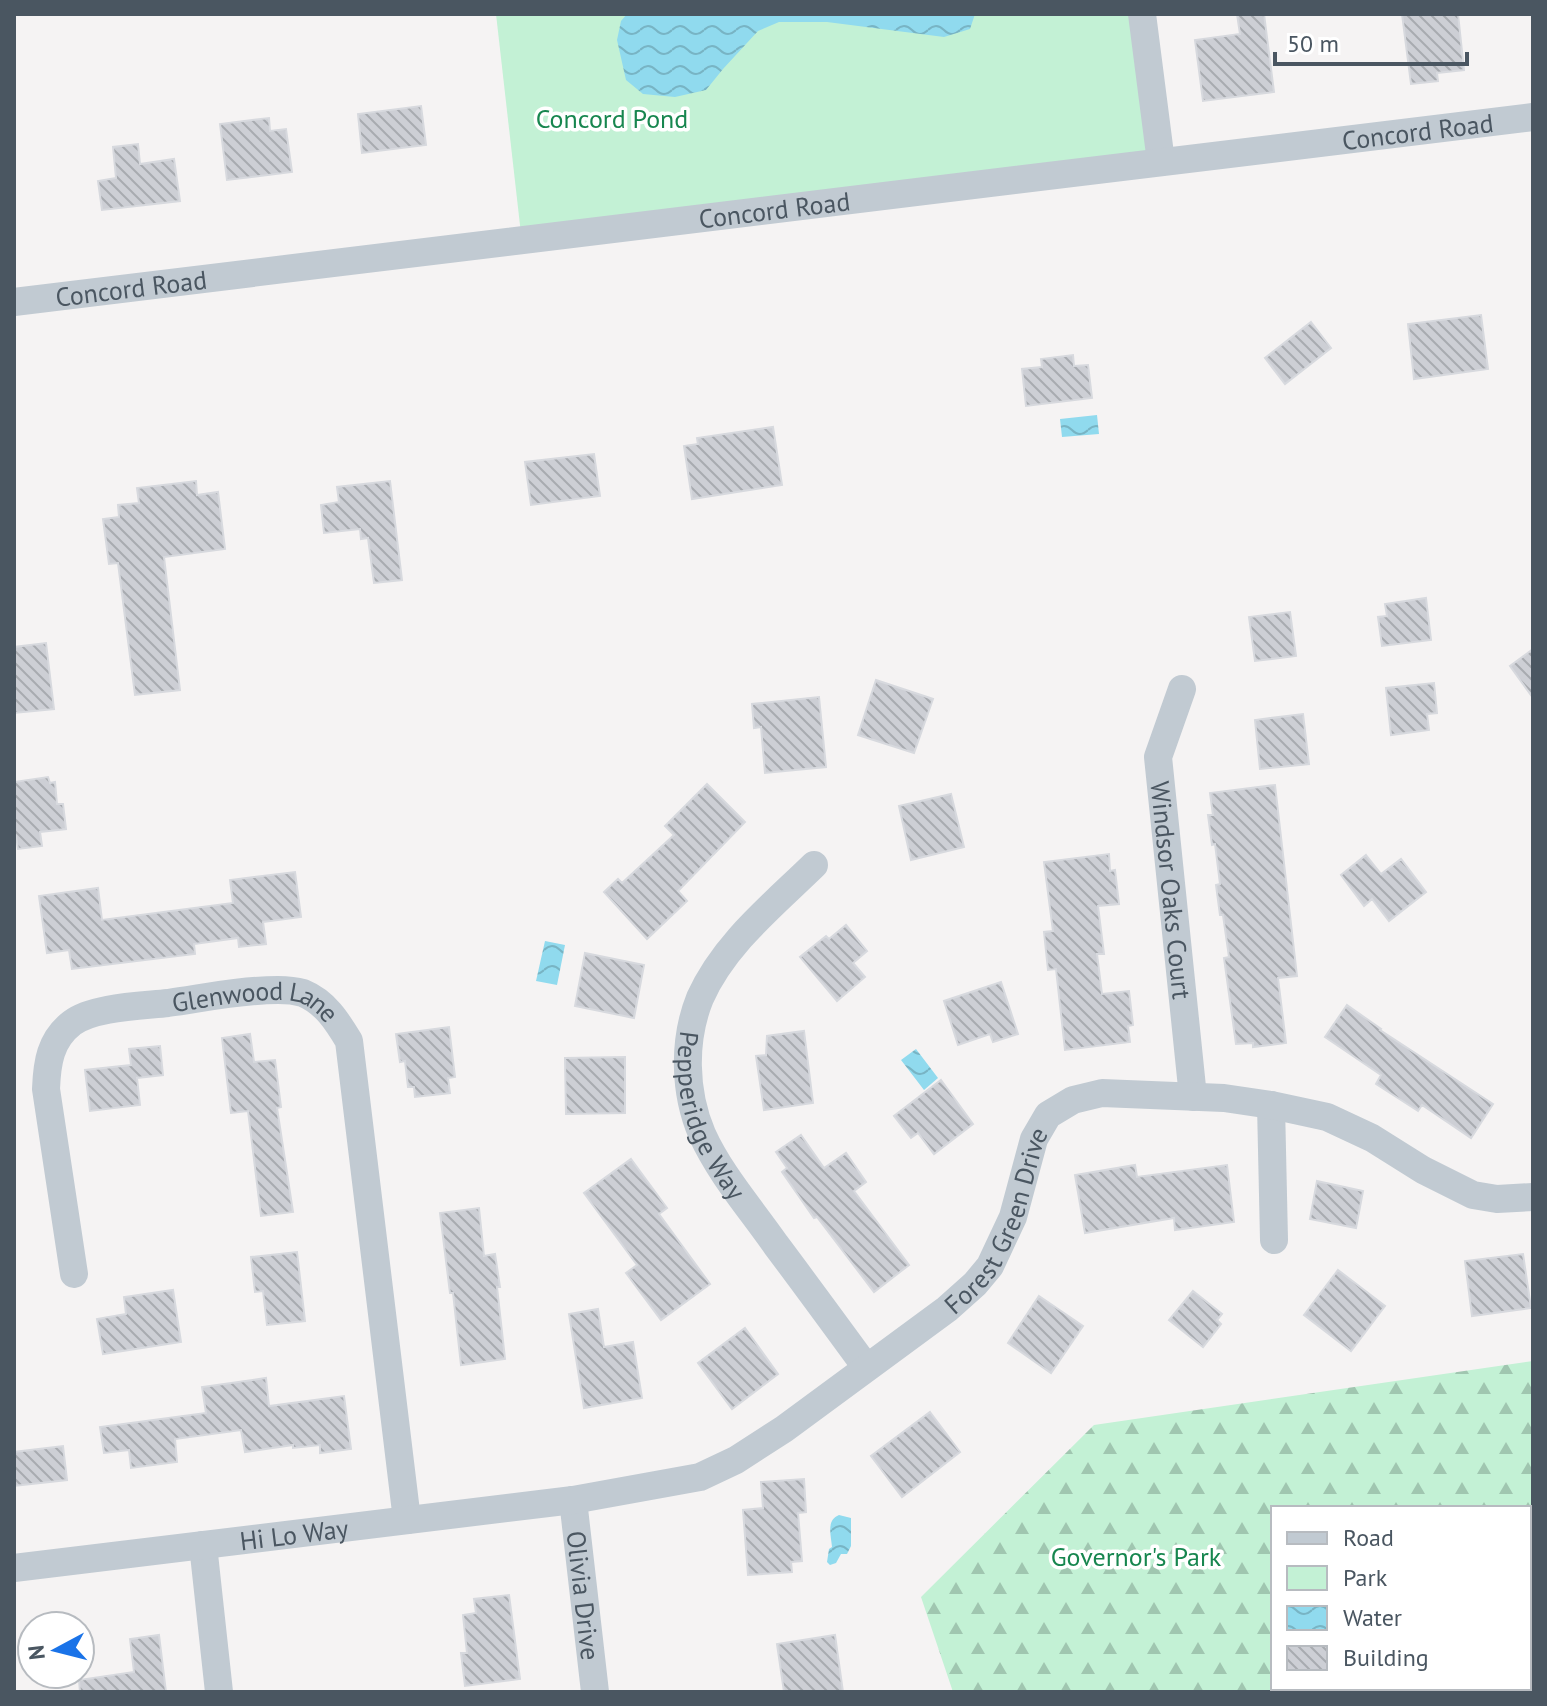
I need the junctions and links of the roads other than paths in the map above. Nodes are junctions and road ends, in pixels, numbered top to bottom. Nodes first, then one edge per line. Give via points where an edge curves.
1 (1142, 14) edge
2 (1533, 117) edge
3 (1161, 162) junction
4 (14, 302) edge
5 (1182, 689) dead end
6 (814, 865) dead end
7 (1193, 1097) junction
8 (1271, 1105) junction
9 (1533, 1197) edge
10 (1274, 1240) dead end
11 (74, 1274) dead end
12 (866, 1367) junction
13 (573, 1500) junction
14 (407, 1520) junction
15 (203, 1545) junction
16 (14, 1568) edge
17 (219, 1692) edge
18 (595, 1692) edge

1 - 3 street
2 - 3 street, Concord Road
3 - 4 street, Concord Road
5 - 7 street, Windsor Oaks Court via 1158,757
6 - 12 street, Pepperidge Way via 740,936 720,963 696,1010 687,1061 692,1104 724,1173
7 - 8 street, Forest Green Drive
7 - 12 street, Forest Green Drive via 1102,1093 1073,1100 1048,1115 1034,1139 1013,1217 990,1266 947,1309
8 - 9 street, Forest Green Drive via 1327,1117 1473,1195
8 - 10 street
11 - 14 street, Glenwood Lane via 46,1089 56,1038 74,1021 98,1012 282,989 319,1002 349,1041
12 - 13 street, Forest Green Drive via 784,1429 700,1477
13 - 14 street, Hi Lo Way
13 - 18 street, Olivia Drive
14 - 15 street, Hi Lo Way
15 - 16 street, Hi Lo Way
15 - 17 street

